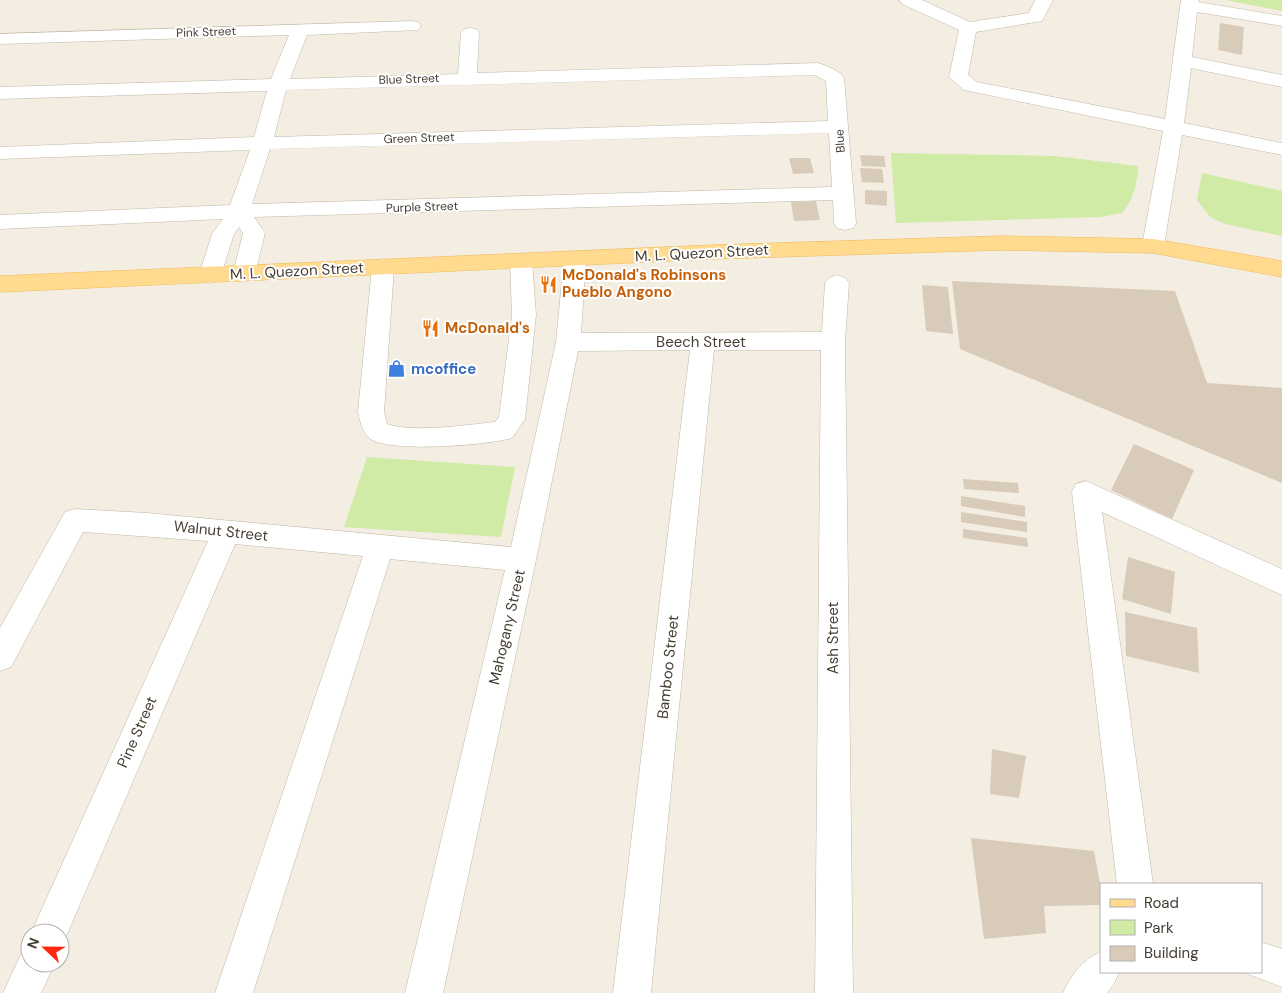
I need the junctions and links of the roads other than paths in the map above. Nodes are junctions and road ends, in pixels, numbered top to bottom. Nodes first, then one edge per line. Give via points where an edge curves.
1 (1044, 0) edge
2 (915, 1) edge
3 (1190, 3) edge
4 (1282, 21) edge
5 (412, 26) dead end
6 (968, 28) junction
7 (300, 29) junction
8 (470, 33) dead end
9 (0, 39) edge
10 (1183, 61) junction
11 (818, 69) joint
12 (466, 78) junction
13 (1282, 81) edge
14 (279, 83) junction
15 (0, 93) edge
16 (839, 126) junction
17 (1174, 126) junction
18 (262, 143) junction
19 (1282, 149) edge
20 (0, 153) edge
21 (843, 193) junction
22 (239, 211) junction
23 (0, 222) edge
24 (845, 223) dead end
25 (1153, 246) junction
26 (575, 259) junction
27 (521, 261) junction
28 (383, 267) junction
29 (1282, 269) edge
30 (244, 274) junction
31 (210, 275) junction
32 (837, 283) dead end
33 (0, 284) edge
34 (833, 341) junction
35 (568, 342) junction
36 (704, 342) junction
37 (226, 532) junction
38 (380, 547) junction
39 (522, 560) junction
40 (1282, 583) edge
41 (0, 657) edge
42 (1135, 883) edge
43 (53, 923) edge
44 (1262, 961) edge
45 (1282, 968) edge
46 (1100, 972) edge
47 (31, 973) edge
48 (22, 993) edge
49 (234, 993) edge
50 (424, 993) edge
51 (632, 993) edge
52 (834, 993) edge
53 (1082, 993) edge

1 - 6 street via 1043,24
2 - 6 street
3 - 4 street
3 - 10 street
5 - 7 street, Pink Street
6 - 17 street via 958,77 967,90
7 - 9 street, Pink Street
7 - 14 street
8 - 12 street
10 - 13 street
10 - 17 street
11 - 12 street, Blue Street
11 - 16 street, Blue via 835,78
12 - 14 street, Blue Street
14 - 15 street, Blue Street
14 - 18 street
16 - 18 street, Green Street
16 - 21 street, Blue
17 - 19 street
17 - 25 street
18 - 20 street, Green Street
18 - 22 street
21 - 22 street, Purple Street
21 - 24 street, Blue
22 - 23 street, Purple Street
22 - 30 street via 254,233
22 - 31 street via 223,234
25 - 26 main road, M. L. Quezon Street via 1001,243
25 - 29 main road, M. L. Quezon Street
26 - 27 main road, M. L. Quezon Street
26 - 35 street, Mahogany Street
27 - 28 main road, M. L. Quezon Street
27 - 28 street via 524,315 512,419 503,431 417,437 387,436 377,430 372,412
28 - 30 main road, M. L. Quezon Street
30 - 31 main road, M. L. Quezon Street
31 - 33 main road, M. L. Quezon Street
32 - 34 street, Ash Street
34 - 36 street, Beech Street
34 - 52 street, Ash Street
35 - 36 street, Beech Street
35 - 39 street, Mahogany Street
36 - 51 street, Bamboo Street
37 - 38 street, Walnut Street
37 - 41 street, Walnut Street via 75,520
37 - 43 street, Pine Street
38 - 39 street, Walnut Street
38 - 49 street
39 - 50 street, Mahogany Street
40 - 42 street via 1086,492
44 - 45 street
46 - 53 street
47 - 48 street

